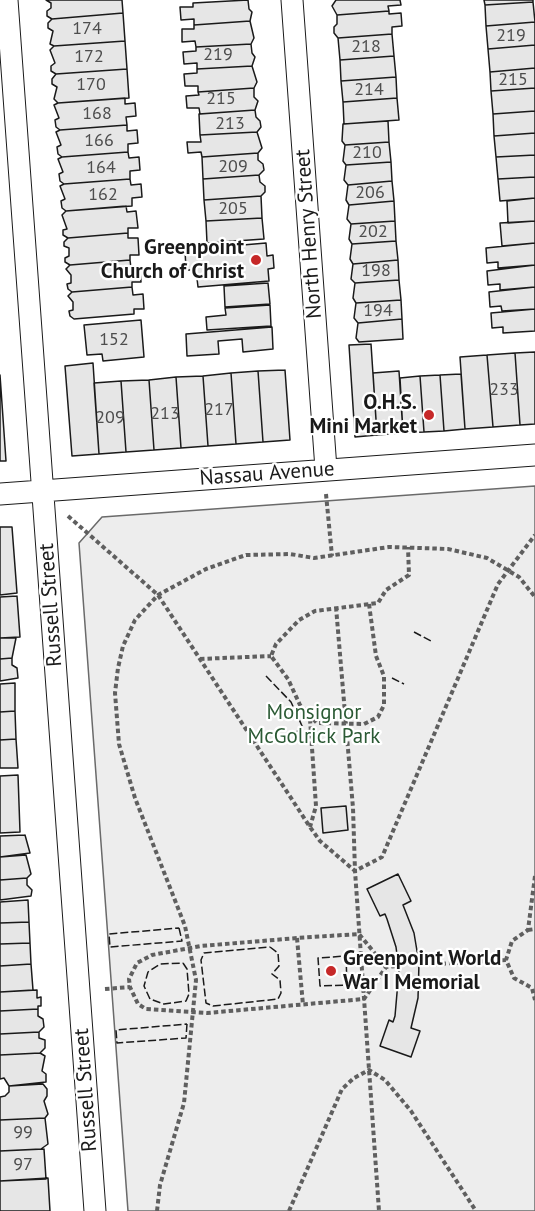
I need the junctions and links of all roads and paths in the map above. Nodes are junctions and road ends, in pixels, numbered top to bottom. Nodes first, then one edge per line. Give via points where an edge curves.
1 (7, 0) edge
2 (292, 0) edge
3 (535, 455) edge
4 (326, 469) junction
5 (43, 491) junction
6 (0, 494) edge
7 (326, 494) dead end
8 (68, 516) dead end
9 (535, 535) edge
10 (408, 547) junction
11 (332, 556) junction
12 (507, 570) junction
13 (158, 595) junction
14 (535, 597) edge
15 (369, 604) junction
16 (336, 607) junction
17 (271, 656) junction
18 (200, 659) junction
19 (310, 718) junction
20 (346, 725) junction
21 (310, 827) junction
22 (355, 871) junction
23 (535, 876) edge
24 (535, 929) edge
25 (528, 930) junction
26 (359, 934) junction
27 (297, 938) junction
28 (191, 949) junction
29 (506, 960) junction
30 (419, 965) dead end
31 (399, 966) dead end
32 (386, 967) junction
33 (130, 987) junction
34 (533, 988) edge
35 (105, 989) dead end
36 (364, 999) junction
37 (535, 1000) edge
38 (303, 1005) junction
39 (194, 1012) junction
40 (369, 1070) junction
41 (95, 1211) edge
42 (157, 1211) edge
43 (289, 1211) edge
44 (379, 1211) edge
45 (476, 1211) edge

1 - 5 street, Russell Street
2 - 4 street, North Henry Street
3 - 4 street, Nassau Avenue
4 - 5 street, Nassau Avenue
5 - 6 street, Nassau Avenue
5 - 41 street, Russell Street
7 - 11 path
8 - 13 path
9 - 12 path
10 - 11 path
10 - 12 path via 466,553 487,558
10 - 15 path via 409,574 386,590 378,603
11 - 13 path via 246,555 206,569
12 - 14 path via 519,577
12 - 22 path via 382,857
13 - 18 path
13 - 28 path via 135,620 123,646 115,693 116,720 135,798
15 - 16 path
15 - 20 path via 372,640 384,676 384,705 378,717 364,724
16 - 17 path via 315,611 299,620 284,634
16 - 20 path
17 - 18 path
17 - 19 path
18 - 21 path
19 - 20 path via 317,723
19 - 21 path via 316,806
20 - 22 path
21 - 22 path via 320,841
22 - 26 path
23 - 25 path
24 - 25 path
25 - 29 path via 512,941
26 - 27 path
26 - 32 path
26 - 36 path
27 - 28 path
27 - 38 path
28 - 33 path via 144,958 132,971
28 - 39 path via 196,980
29 - 30 path
29 - 34 path via 514,978
31 - 32 path
32 - 36 path
33 - 35 path
33 - 39 path via 138,1004 146,1009
34 - 37 path
36 - 38 path
36 - 40 path
38 - 39 path
39 - 42 path via 184,1103 160,1185
40 - 43 path via 342,1089
40 - 44 path
40 - 45 path via 385,1080 404,1102

